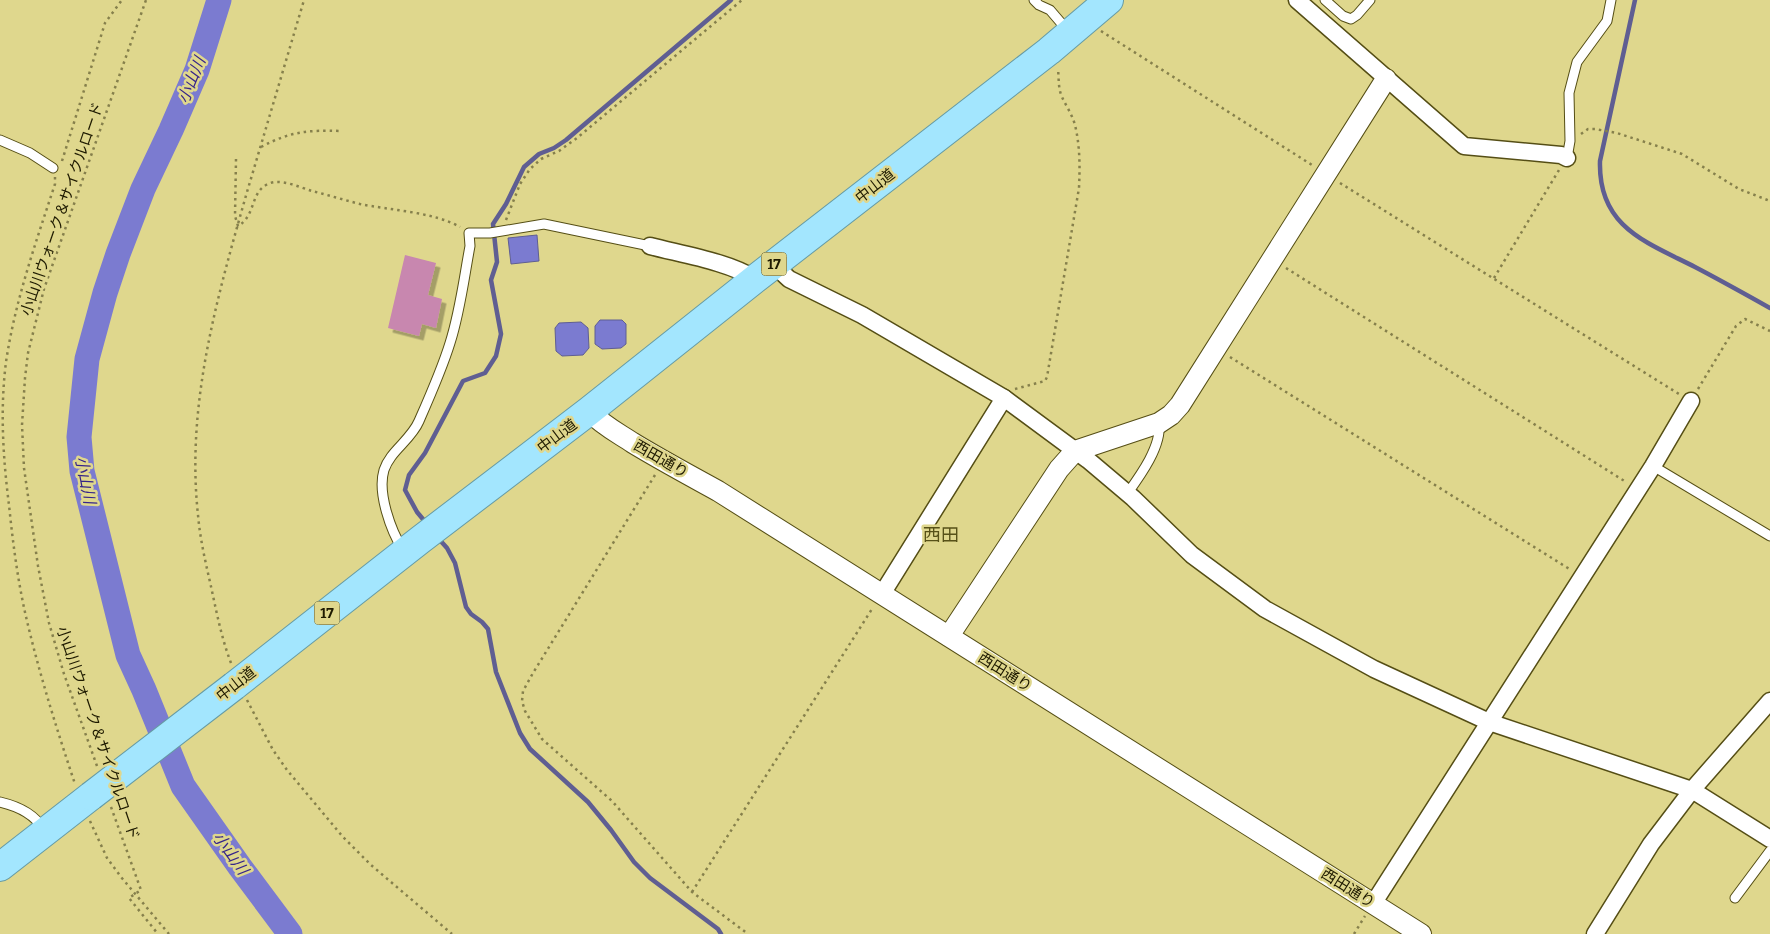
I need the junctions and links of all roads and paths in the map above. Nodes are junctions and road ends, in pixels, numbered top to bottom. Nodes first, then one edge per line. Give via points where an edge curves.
1 (122, 0) edge
2 (146, 0) edge
3 (304, 0) edge
4 (742, 0) edge
5 (1034, 0) edge
6 (1109, 0) edge
7 (1296, 0) edge
8 (1325, 0) edge
9 (1370, 0) edge
10 (1611, 0) edge
11 (1079, 25) junction
12 (1049, 50) junction
13 (1386, 79) junction
14 (1596, 128) dead end
15 (342, 130) dead end
16 (0, 140) edge
17 (261, 147) junction
18 (1567, 158) junction
19 (236, 159) dead end
20 (53, 168) joint
21 (1326, 174) junction
22 (55, 184) dead end
23 (1770, 202) edge
24 (238, 226) junction
25 (496, 232) junction
26 (469, 233) junction
27 (650, 246) joint
28 (1272, 259) junction
29 (764, 272) junction
30 (1494, 278) junction
31 (1770, 331) edge
32 (1216, 348) junction
33 (1004, 398) junction
34 (1691, 402) junction
35 (589, 411) junction
36 (1158, 423) junction
37 (1076, 451) junction
38 (665, 462) junction
39 (1653, 466) junction
40 (1638, 489) junction
41 (1127, 494) junction
42 (1770, 536) edge
43 (421, 540) junction
44 (1582, 577) junction
45 (882, 594) junction
46 (948, 636) junction
47 (240, 689) junction
48 (1770, 701) edge
49 (1489, 722) junction
50 (1692, 790) junction
51 (94, 798) junction
52 (0, 802) edge
53 (45, 832) junction
54 (1770, 840) edge
55 (1770, 851) edge
56 (0, 867) edge
57 (692, 892) junction
58 (135, 894) junction
59 (1735, 898) dead end
60 (1373, 904) junction
61 (158, 934) edge
62 (168, 934) edge
63 (452, 934) edge
64 (748, 934) edge
65 (1421, 934) edge
66 (1595, 934) edge

1 - 20 path, 小山川ウォーク＆サイクルロード via 105,23 61,164
2 - 51 path, 小山川ウォーク＆サイクルロード via 44,289 28,353 22,416 24,468 38,566
3 - 17 path
4 - 25 path via 578,138 530,169
5 - 11 lane
6 - 11 highway, 中山道 / 17
7 - 13 street
8 - 9 lane via 1351,19
10 - 18 lane via 1607,22 1577,62 1568,93 1570,141
11 - 12 highway, 中山道 / 17
11 - 21 path via 1104,34
12 - 29 highway, 中山道 / 17
12 - 33 path via 1058,66 1062,96 1075,125 1080,164 1078,188 1047,377 1045,381 1011,390
13 - 18 street via 1464,146
13 - 21 street
14 - 23 path via 1682,154 1740,189
15 - 17 path via 309,130 284,136
16 - 20 lane via 30,153
17 - 24 path
18 - 30 path
19 - 24 path via 235,216
21 - 28 street
21 - 30 path
22 - 51 path via 33,253 5,363 2,438 12,535 26,619 43,684
24 - 26 path via 248,218 258,192 268,184 282,182 359,204 452,222
24 - 47 path via 206,348 198,408 195,479 203,550 226,651
25 - 26 lane
25 - 27 lane via 544,224
26 - 43 lane via 470,246 450,343 415,428 392,455 382,479 388,521 394,536
27 - 29 street via 746,273
28 - 32 street
28 - 40 path
29 - 33 street via 789,279 862,315
29 - 35 highway, 中山道 / 17
30 - 34 path
31 - 34 path via 1745,319 1740,322
32 - 36 street via 1180,405
32 - 44 path
33 - 37 street
33 - 45 street
34 - 39 street
35 - 38 street, 西田通り via 597,420
35 - 43 highway, 中山道 / 17
36 - 37 street
36 - 41 lane via 1159,439
37 - 41 street
37 - 46 street via 1059,469
38 - 45 street, 西田通り via 718,491
38 - 57 path via 533,673 522,701 542,739 612,801
39 - 40 street
39 - 42 lane
40 - 44 street
41 - 49 street via 1192,555 1265,609 1374,669
43 - 47 highway, 中山道 / 17
44 - 49 street
45 - 46 street, 西田通り
45 - 57 path
46 - 60 street, 西田通り
47 - 51 highway, 中山道 / 17, bridge
47 - 63 path via 278,757 338,831
48 - 50 street
49 - 50 street
49 - 60 street
50 - 54 street
50 - 66 street via 1651,844
51 - 53 highway, 中山道 / 17
51 - 58 path via 107,858
51 - 58 path, 小山川ウォーク＆サイクルロード via 140,888
52 - 53 lane via 32,816
53 - 56 highway, 中山道 / 17
55 - 59 lane
57 - 64 path
58 - 61 path via 130,898
58 - 62 path
60 - 65 street, 西田通り

